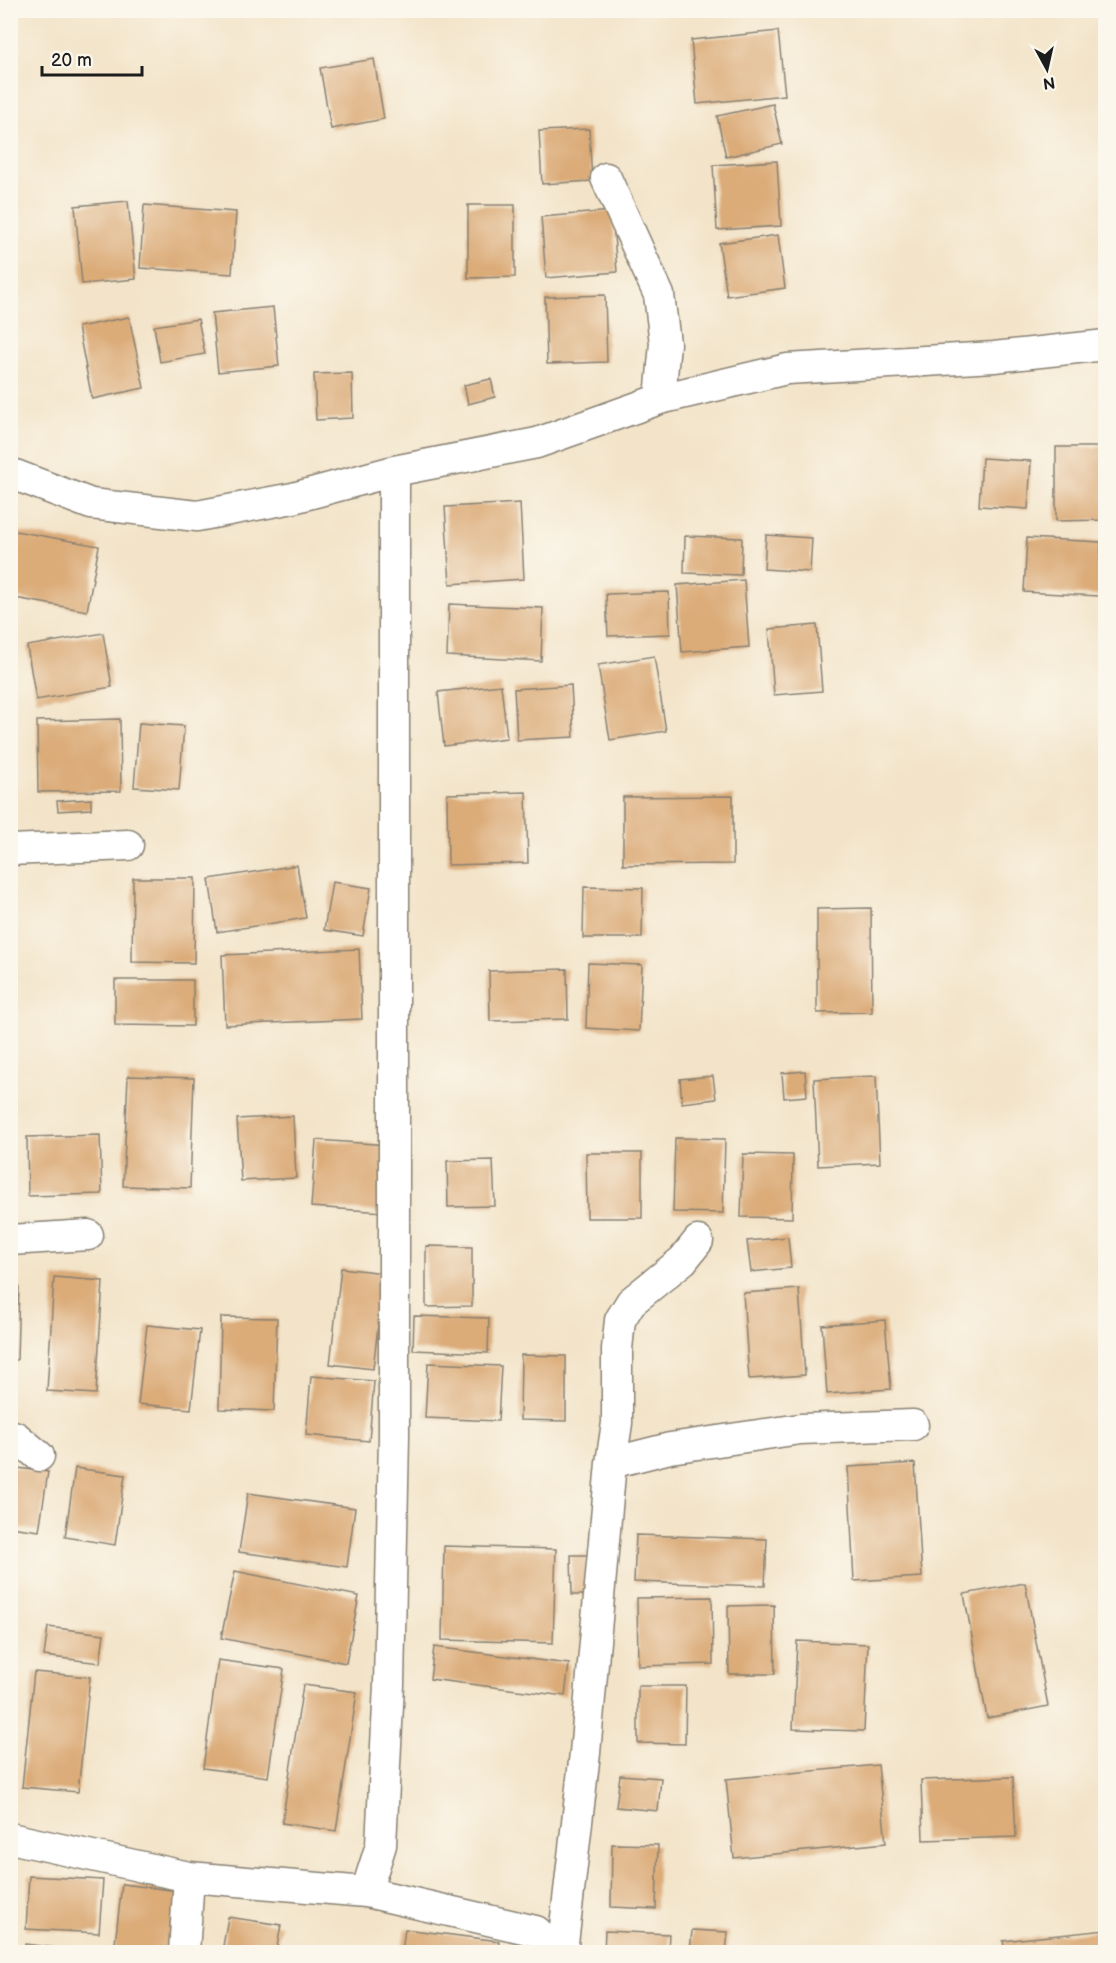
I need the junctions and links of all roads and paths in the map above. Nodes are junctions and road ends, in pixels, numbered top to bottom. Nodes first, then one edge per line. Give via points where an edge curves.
1 (606, 178) dead end
2 (1106, 345) edge
3 (660, 399) junction
4 (394, 471) junction
5 (10, 473) edge
6 (128, 845) dead end
7 (10, 850) edge
8 (88, 1235) dead end
9 (10, 1240) edge
10 (698, 1240) dead end
11 (912, 1425) dead end
12 (10, 1435) edge
13 (39, 1456) dead end
14 (611, 1463) junction
15 (10, 1838) edge
16 (189, 1877) junction
17 (366, 1892) junction
18 (184, 1953) edge
19 (560, 1953) edge

1 - 3 street via 658,295 665,343
2 - 3 street via 994,357 787,369
3 - 4 street via 537,443
4 - 5 street via 293,498 197,516 92,504
4 - 17 street via 394,1448 381,1845
6 - 7 street
8 - 9 street
10 - 14 street via 683,1260 631,1302 620,1320 617,1423
11 - 14 street via 800,1429 670,1448
12 - 13 street
14 - 19 street via 585,1753
15 - 16 street
16 - 17 street
16 - 18 street
17 - 19 street via 536,1931

